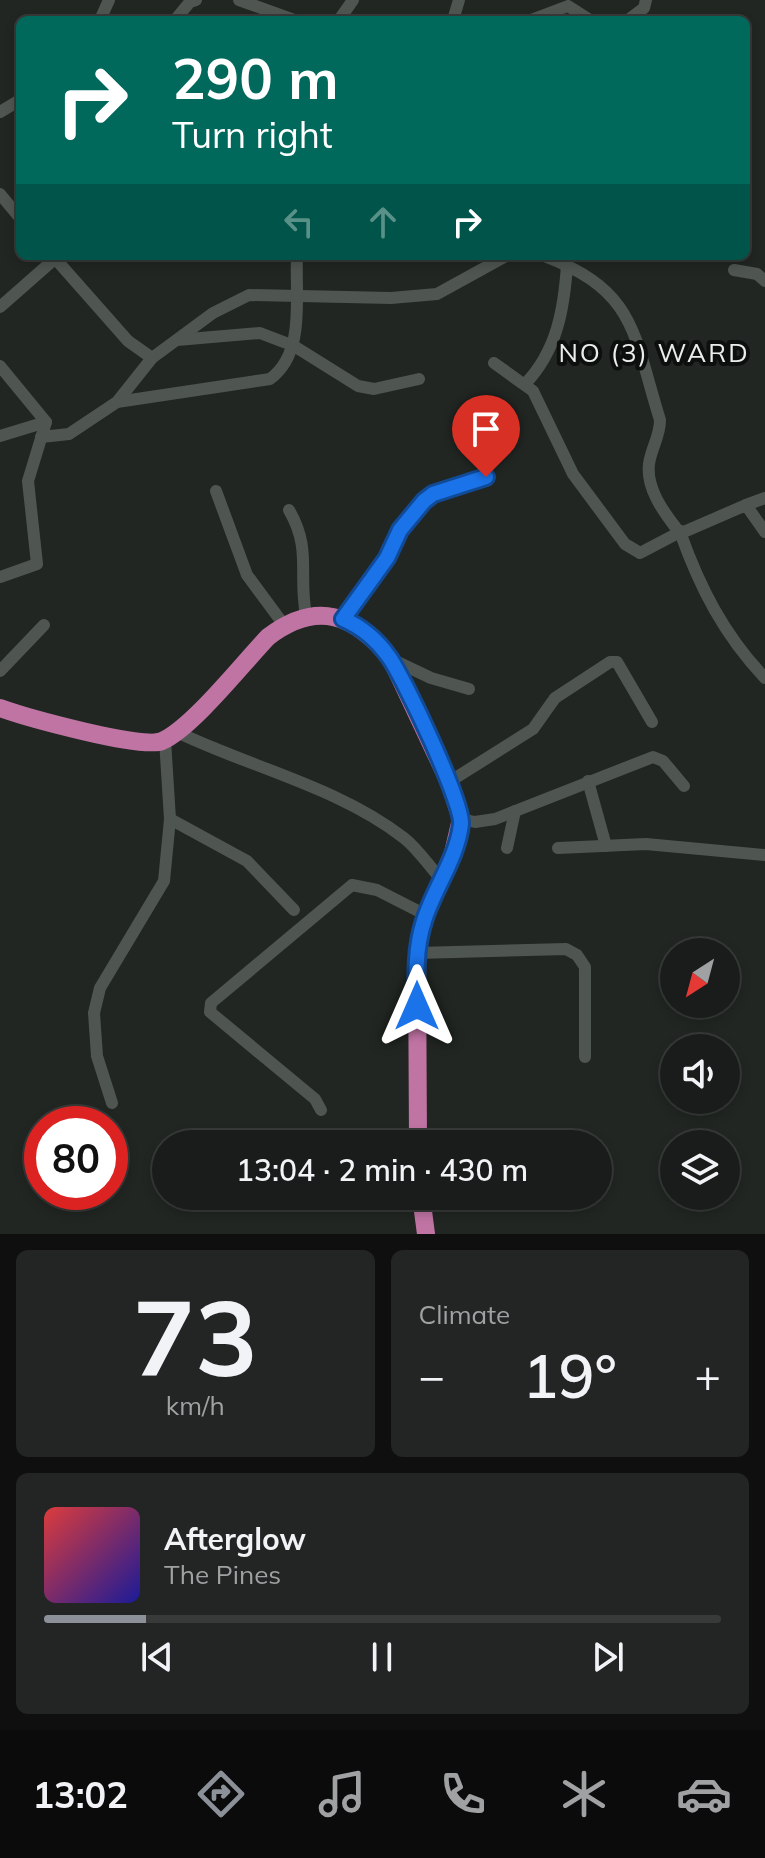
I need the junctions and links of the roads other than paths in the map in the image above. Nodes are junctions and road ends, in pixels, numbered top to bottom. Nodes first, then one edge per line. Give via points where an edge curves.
1 (196, 0) edge
2 (239, 0) edge
3 (646, 0) edge
4 (269, 15) edge
5 (178, 16) edge
6 (542, 16) edge
7 (584, 16) edge
8 (633, 16) edge
9 (0, 194) edge
10 (16, 213) edge
11 (52, 260) edge
12 (58, 260) edge
13 (297, 260) edge
14 (499, 260) edge
15 (554, 260) edge
16 (567, 265) junction
17 (734, 270) dead end
18 (765, 281) edge
19 (295, 296) junction
20 (0, 307) edge
21 (176, 340) junction
22 (294, 346) junction
23 (152, 358) junction
24 (494, 363) dead end
25 (0, 366) edge
26 (419, 379) dead end
27 (525, 384) junction
28 (117, 402) junction
29 (46, 422) junction
30 (0, 436) edge
31 (41, 437) junction
32 (486, 477) dead end
33 (216, 491) dead end
34 (765, 498) edge
35 (746, 505) junction
36 (289, 510) dead end
37 (680, 532) junction
38 (765, 532) edge
39 (0, 577) edge
40 (306, 615) junction
41 (343, 619) junction
42 (44, 625) dead end
43 (284, 625) junction
44 (391, 659) junction
45 (0, 671) edge
46 (765, 678) edge
47 (469, 689) dead end
48 (0, 708) edge
49 (652, 722) dead end
50 (171, 736) junction
51 (588, 781) junction
52 (449, 782) junction
53 (684, 786) dead end
54 (515, 811) junction
55 (170, 819) junction
56 (461, 819) junction
57 (606, 846) junction
58 (507, 848) dead end
59 (558, 848) dead end
60 (765, 855) edge
61 (441, 879) junction
62 (294, 910) dead end
63 (426, 915) junction
64 (417, 953) junction
65 (585, 1057) dead end
66 (112, 1103) dead end
67 (321, 1110) dead end
68 (418, 1130) edge
69 (423, 1210) edge
70 (426, 1234) edge

1 - 5 street
2 - 4 street
3 - 8 street
6 - 7 street via 568,6
9 - 10 street
11 - 20 street
12 - 23 street via 128,341
13 - 19 street
14 - 19 street via 437,294
15 - 16 street
16 - 27 street via 556,334 542,366
16 - 37 street via 599,282 618,301 630,325 660,420 649,464 651,481
17 - 18 street
19 - 21 street via 249,295
19 - 22 street
21 - 22 street via 260,333
21 - 23 street
22 - 26 street via 358,386 374,389
22 - 28 street via 282,370 270,379
23 - 28 street
24 - 27 street
25 - 29 street
27 - 37 street via 573,474 625,544 640,553
28 - 31 street via 69,434
29 - 30 street
29 - 31 street
31 - 39 street via 28,481 37,564
32 - 41 street via 424,501
33 - 43 street via 247,575
34 - 35 street
35 - 37 street
35 - 38 street
36 - 40 street via 304,541 301,589
37 - 46 street via 703,592 735,646
40 - 41 highway
40 - 43 highway
41 - 44 highway via 357,625
42 - 45 street
43 - 50 highway
44 - 47 street
44 - 52 highway
48 - 50 highway via 155,744
49 - 52 street via 632,683 617,662 610,662 547,705 533,729
50 - 55 street
50 - 61 street via 334,796 405,839
51 - 53 street via 657,757
51 - 54 street
51 - 57 street
52 - 56 highway
54 - 56 street via 475,822
54 - 58 street
55 - 62 street via 247,861
55 - 66 street via 164,881 100,988 94,1013 97,1056
56 - 61 highway
57 - 59 street
57 - 60 street via 646,844
61 - 63 highway
63 - 64 highway
63 - 67 street via 377,890 352,885 211,1003 210,1012 315,1099
64 - 65 street via 566,949 577,955 585,967
64 - 68 highway
69 - 70 highway

